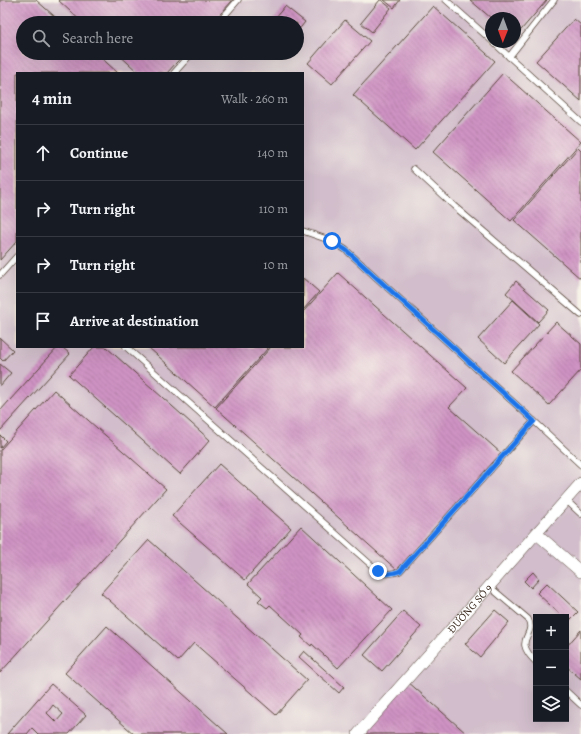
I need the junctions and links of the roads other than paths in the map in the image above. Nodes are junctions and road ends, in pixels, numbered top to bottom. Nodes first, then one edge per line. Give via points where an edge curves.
1 (238, 0) edge
2 (446, 0) edge
3 (554, 0) edge
4 (224, 16) edge
5 (485, 35) edge
6 (499, 48) edge
7 (509, 57) junction
8 (186, 60) edge
9 (175, 72) edge
10 (581, 122) edge
11 (414, 169) dead end
12 (304, 231) edge
13 (16, 257) edge
14 (0, 275) edge
15 (581, 315) edge
16 (127, 348) edge
17 (534, 421) junction
18 (581, 465) edge
19 (581, 483) edge
20 (566, 500) junction
21 (581, 514) edge
22 (538, 534) junction
23 (581, 572) edge
24 (490, 586) junction
25 (533, 659) edge
26 (569, 694) edge
27 (581, 705) edge
28 (358, 734) edge

1 - 4 lane
2 - 5 lane
3 - 7 lane
6 - 7 lane
7 - 10 lane
8 - 9 lane
11 - 15 lane
12 - 17 lane via 332,241 346,250
13 - 14 lane
16 - 17 lane via 383,573 393,574 400,571
17 - 18 lane
19 - 20 street, ĐƯỜNG SỐ 9
20 - 21 lane
20 - 22 street, ĐƯỜNG SỐ 9
22 - 23 street
22 - 24 street, ĐƯỜNG SỐ 9
24 - 25 lane via 531,624 524,645
24 - 28 street, ĐƯỜNG SỐ 9
26 - 27 lane

